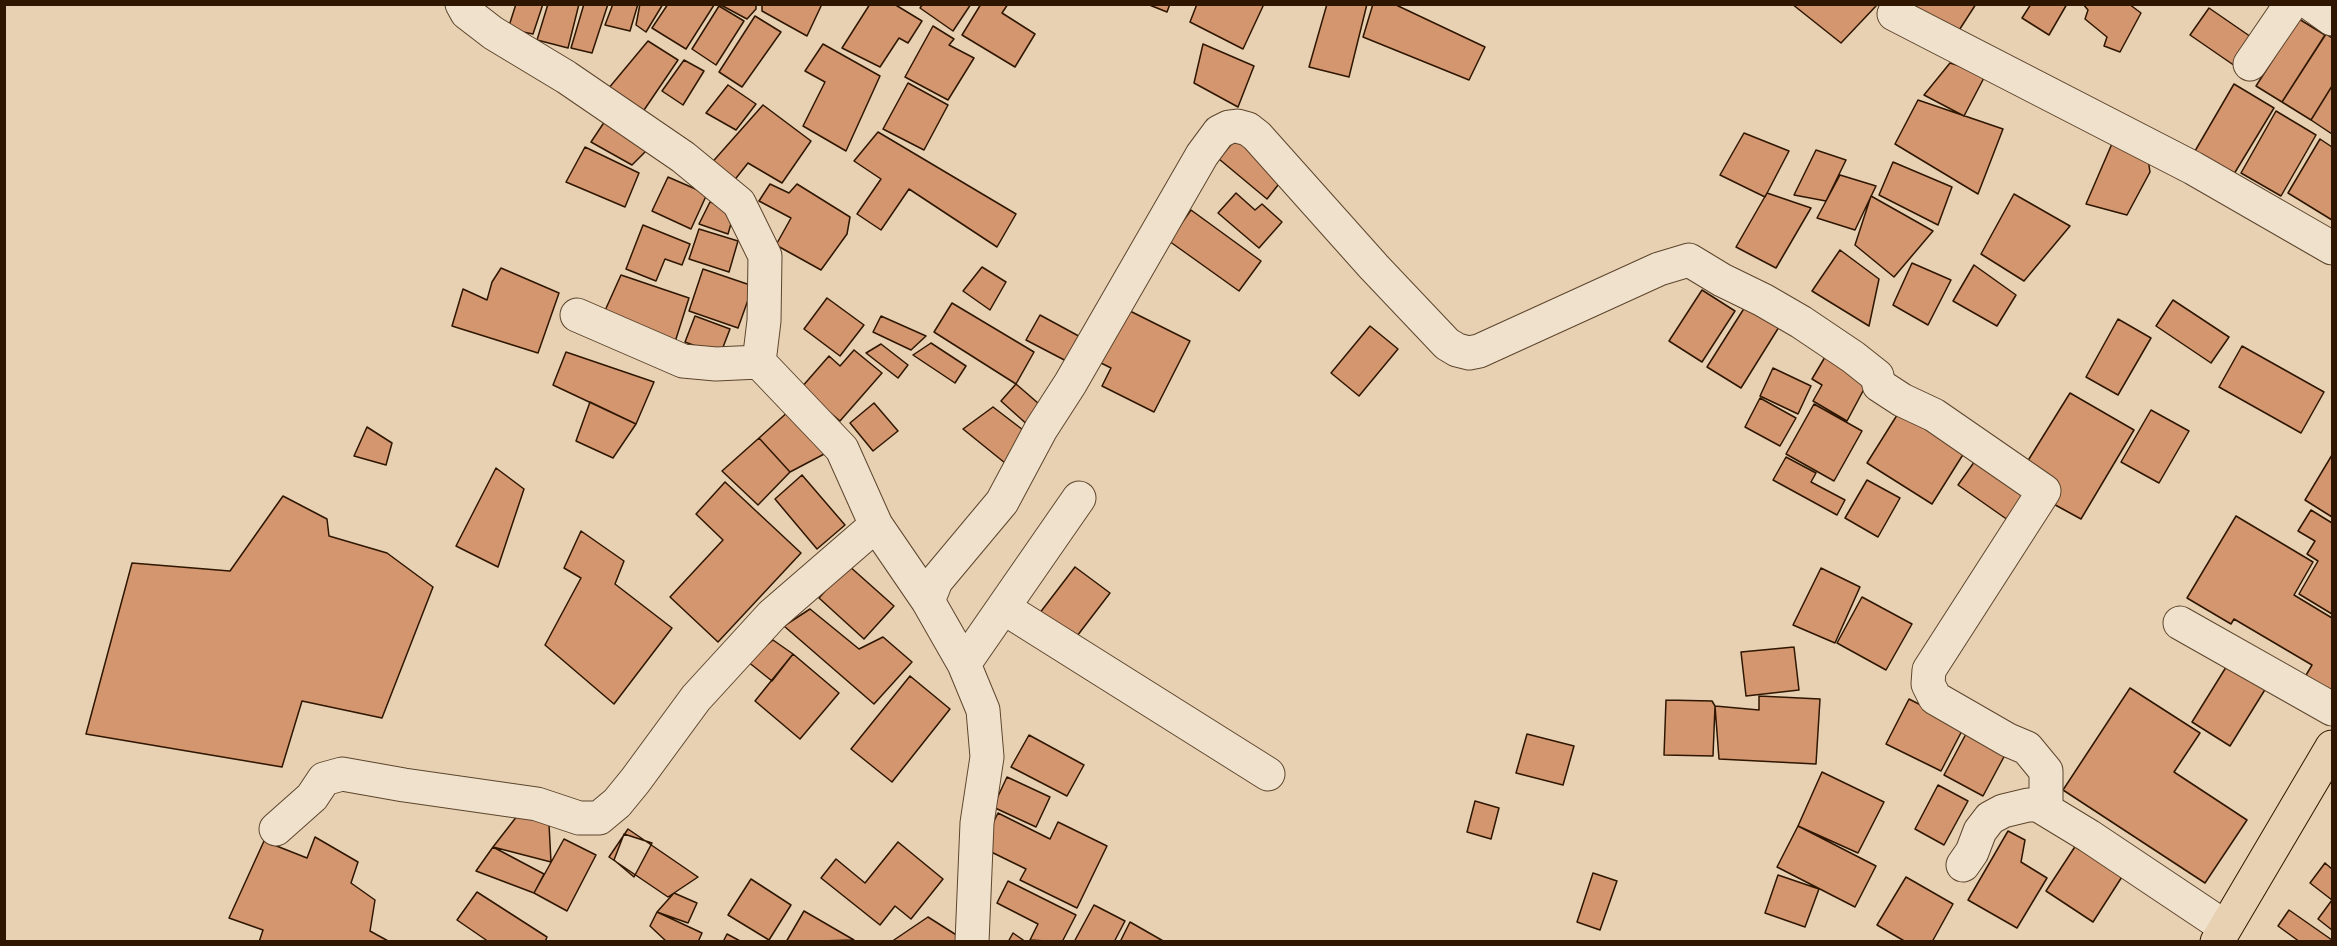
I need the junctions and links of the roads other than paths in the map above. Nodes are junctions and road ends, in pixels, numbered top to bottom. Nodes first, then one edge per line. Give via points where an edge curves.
1 (462, 4) edge
2 (2291, 4) edge
3 (2311, 4) edge
4 (1894, 14) dead end
5 (2332, 19) edge
6 (2250, 64) dead end
7 (2332, 248) edge
8 (577, 315) dead end
9 (759, 362) junction
10 (1080, 498) dead end
11 (876, 525) junction
12 (928, 601) junction
13 (1004, 608) junction
14 (2180, 623) dead end
15 (964, 664) junction
16 (2332, 709) edge
17 (2332, 747) edge
18 (1268, 774) dead end
19 (2046, 809) junction
20 (276, 829) dead end
21 (1963, 865) dead end
22 (2221, 934) edge
23 (972, 942) edge

1 - 9 street via 467,13 493,33 566,77 683,157 739,202 765,256
2 - 6 street
3 - 5 street
4 - 7 street via 2193,168
8 - 9 street via 683,361
9 - 11 street via 842,449
10 - 13 street
11 - 12 street
11 - 20 street via 772,615 696,698 635,781 599,818 579,818 537,804 342,774 324,779 312,798
12 - 15 street
12 - 19 street via 936,581 1002,502 1202,155 1219,132 1237,126 1257,135 1374,267 1457,351 1479,351 1659,269 1689,260 1810,328 1869,370 1879,385 1934,415 2044,490 1929,670 1928,684 1935,698 2027,748 2046,771
13 - 15 street
13 - 18 street
14 - 16 street
15 - 23 street via 983,710 987,757 977,823
17 - 22 main road
19 - 21 street via 2028,805 1990,818
19 - 22 street

